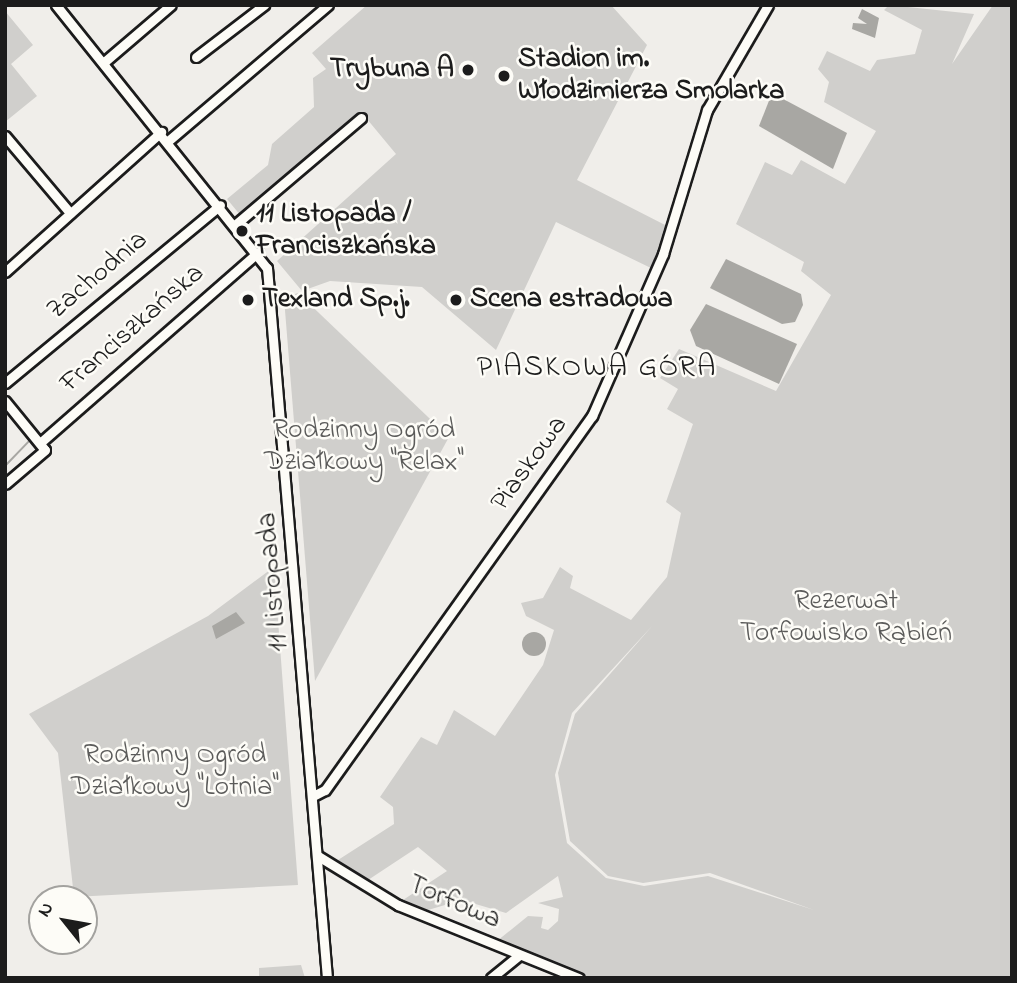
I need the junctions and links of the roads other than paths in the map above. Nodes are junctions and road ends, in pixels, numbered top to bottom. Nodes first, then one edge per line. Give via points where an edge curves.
1 (171, 5) edge
2 (264, 5) edge
3 (328, 5) edge
4 (768, 5) edge
5 (58, 6) edge
6 (196, 57) dead end
7 (103, 63) junction
8 (361, 118) dead end
9 (161, 132) junction
10 (5, 136) edge
11 (168, 141) junction
12 (220, 205) junction
13 (70, 212) junction
14 (236, 224) junction
15 (258, 252) junction
16 (5, 272) edge
17 (5, 383) edge
18 (5, 401) edge
19 (42, 447) junction
20 (5, 484) edge
21 (313, 796) junction
22 (318, 856) junction
23 (519, 955) junction
24 (327, 978) edge
25 (491, 978) edge
26 (579, 978) edge

1 - 7 street
2 - 6 street
3 - 11 street
4 - 21 street, Piaskowa via 708,110 659,264 592,416 326,790
5 - 7 street, 11 Listopada
7 - 9 street, 11 Listopada
8 - 14 street
9 - 11 street, 11 Listopada
9 - 13 street
10 - 13 street
11 - 12 street, 11 Listopada
12 - 14 street, 11 Listopada
12 - 17 street, Zachodnia
13 - 16 street
14 - 15 street, 11 Listopada
15 - 19 street, Franciszkańska
15 - 21 street, 11 Listopada via 274,299
18 - 19 street
19 - 20 street, Franciszkańska
21 - 22 street, 11 Listopada
22 - 23 street, Torfowa via 362,887
22 - 24 street, 11 Listopada
23 - 25 street
23 - 26 street, Torfowa

